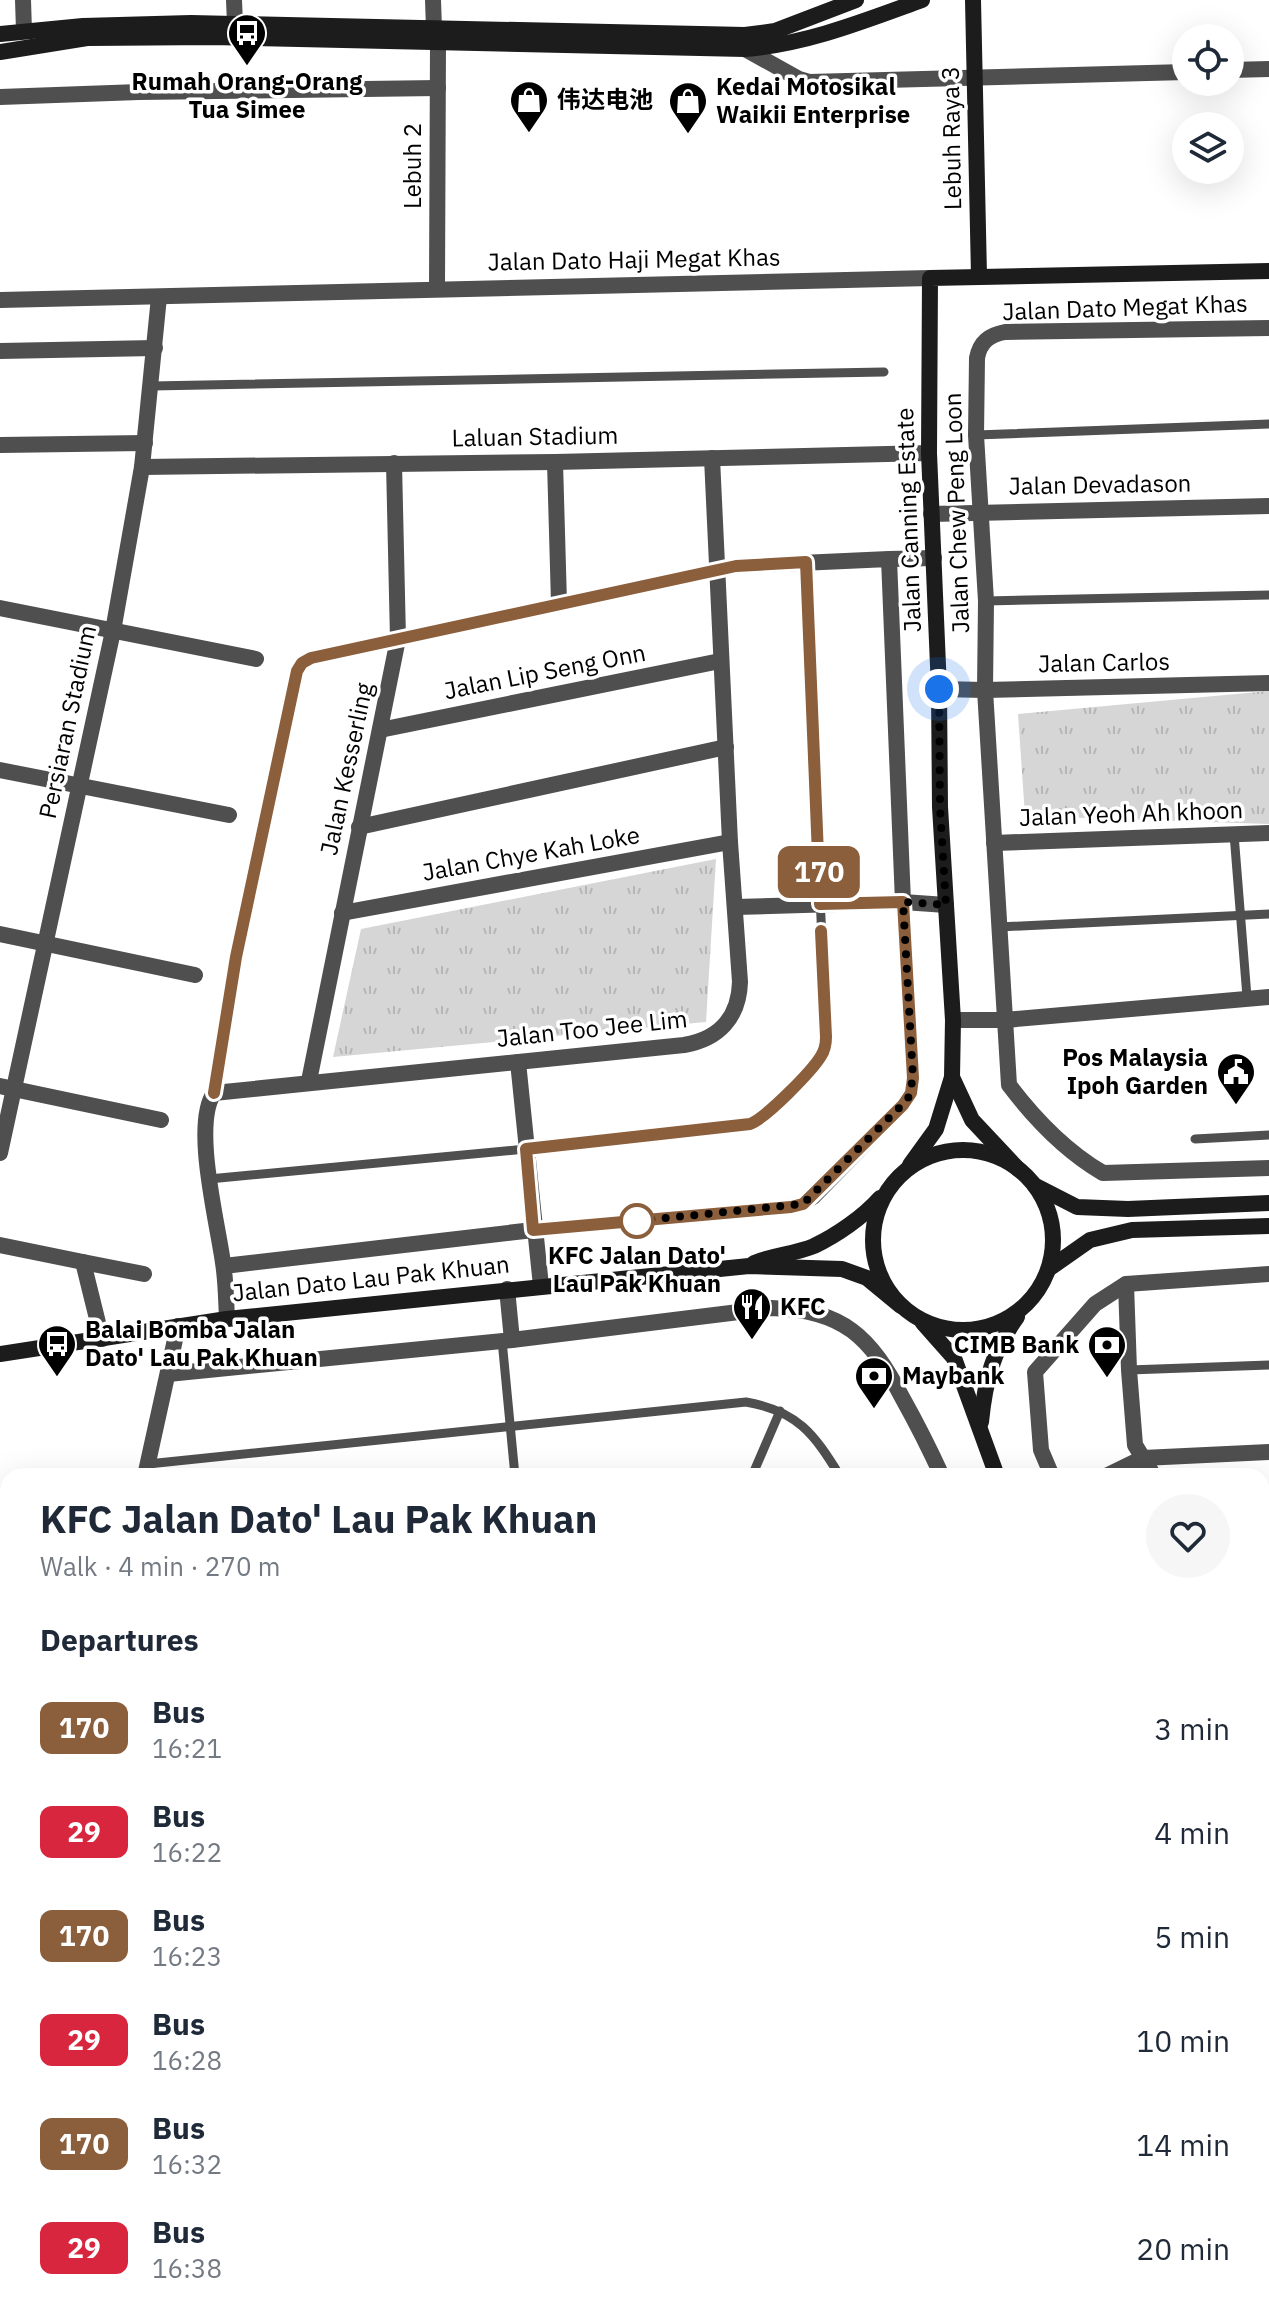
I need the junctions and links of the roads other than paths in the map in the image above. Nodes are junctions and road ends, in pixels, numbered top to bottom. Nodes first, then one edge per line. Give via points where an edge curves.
1 (23, 0) edge
2 (234, 0) edge
3 (433, 0) edge
4 (856, 0) edge
5 (922, 0) edge
6 (973, 0) edge
7 (235, 24) junction
8 (24, 31) junction
9 (0, 34) edge
10 (436, 36) junction
11 (745, 49) junction
12 (0, 52) edge
13 (1269, 69) edge
14 (1244, 70) edge
15 (1172, 72) edge
16 (975, 78) junction
17 (438, 88) junction
18 (0, 97) edge
19 (1269, 271) edge
20 (979, 276) junction
21 (930, 278) junction
22 (437, 289) junction
23 (159, 297) junction
24 (0, 300) edge
25 (1269, 328) edge
26 (984, 341) joint
27 (155, 348) junction
28 (0, 351) edge
29 (884, 372) dead end
30 (152, 386) junction
31 (1269, 424) edge
32 (976, 435) junction
33 (145, 443) junction
34 (0, 445) edge
35 (929, 453) junction
36 (712, 458) junction
37 (555, 462) junction
38 (394, 463) junction
39 (142, 467) junction
40 (1269, 506) edge
41 (981, 511) junction
42 (931, 514) junction
43 (934, 558) junction
44 (889, 559) junction
45 (806, 562) junction
46 (715, 571) junction
47 (1269, 595) edge
48 (986, 601) junction
49 (559, 603) junction
50 (0, 608) edge
51 (113, 631) junction
52 (398, 639) junction
53 (256, 659) dead end
54 (720, 661) junction
55 (1269, 683) edge
56 (939, 689) junction
57 (985, 690) junction
58 (380, 730) junction
59 (726, 747) junction
60 (0, 770) edge
61 (80, 786) junction
62 (229, 815) dead end
63 (359, 827) junction
64 (1269, 833) edge
65 (1234, 834) junction
66 (730, 842) junction
67 (994, 843) junction
68 (903, 902) junction
69 (820, 904) junction
70 (946, 905) junction
71 (735, 907) junction
72 (342, 913) junction
73 (1269, 914) edge
74 (1240, 916) junction
75 (999, 927) junction
76 (0, 934) edge
77 (45, 943) junction
78 (195, 975) dead end
79 (1247, 997) junction
80 (1269, 997) edge
81 (953, 1020) junction
82 (1005, 1020) junction
83 (518, 1062) junction
84 (952, 1077) junction
85 (309, 1081) junction
86 (7, 1088) edge
87 (214, 1093) junction
88 (161, 1120) dead end
89 (1269, 1135) edge
90 (1195, 1139) dead end
91 (526, 1149) junction
92 (0, 1153) edge
93 (1269, 1168) edge
94 (1018, 1169) junction
95 (907, 1170) junction
96 (209, 1179) junction
97 (1036, 1186) junction
98 (890, 1187) junction
99 (1269, 1203) edge
100 (1269, 1226) edge
101 (533, 1230) junction
102 (0, 1245) edge
103 (83, 1262) junction
104 (224, 1266) junction
105 (749, 1266) junction
106 (1050, 1268) junction
107 (144, 1274) dead end
108 (1269, 1274) edge
109 (1126, 1284) junction
110 (541, 1286) junction
111 (507, 1289) junction
112 (901, 1306) junction
113 (1023, 1309) junction
114 (227, 1319) junction
115 (919, 1319) junction
116 (178, 1326) junction
117 (102, 1339) junction
118 (507, 1340) junction
119 (0, 1354) edge
120 (1269, 1365) edge
121 (1129, 1370) junction
122 (168, 1374) junction
123 (780, 1411) junction
124 (511, 1426) junction
125 (981, 1427) junction
126 (1269, 1452) edge
127 (1143, 1458) junction
128 (147, 1468) edge
129 (164, 1468) edge
130 (514, 1468) edge
131 (755, 1468) edge
132 (835, 1468) edge
133 (938, 1468) edge
134 (994, 1468) edge
135 (1049, 1468) edge
136 (1122, 1468) edge
137 (1149, 1468) edge

1 - 8 street
2 - 7 street
3 - 10 street, Lebuh 2
4 - 10 main road via 775,31 745,35
5 - 11 main road via 829,33
6 - 16 main road, Lebuh Raya 3
7 - 8 main road
7 - 10 main road
8 - 9 main road
10 - 11 main road
10 - 12 main road via 87,38
10 - 17 street, Lebuh 2
11 - 16 street via 809,82
13 - 14 street
15 - 16 street
16 - 20 main road, Lebuh Raya 3
17 - 18 street
17 - 22 street, Lebuh 2
19 - 20 main road, Jalan Dato Haji Megat Khas
20 - 21 main road, Jalan Dato Haji Megat Khas
21 - 22 street, Jalan Dato Haji Megat Khas
21 - 35 main road, Jalan Canning Estate
22 - 23 street, Jalan Dato Haji Megat Khas
23 - 24 street, Jalan Dato Haji Megat Khas
23 - 27 street, Persiaran Stadium
25 - 26 street, Jalan Dato Megat Khas via 1005,332
26 - 32 street, Jalan Chew Peng Loon via 977,358
27 - 28 street
27 - 30 street, Persiaran Stadium
29 - 30 lane
30 - 33 street, Persiaran Stadium
31 - 32 lane
32 - 41 street, Jalan Chew Peng Loon
33 - 34 street
33 - 39 street, Persiaran Stadium
35 - 36 street, Laluan Stadium
35 - 42 main road, Jalan Canning Estate
36 - 37 street, Laluan Stadium
36 - 46 street, Jalan Too Jee Lim
37 - 38 street, Laluan Stadium
37 - 49 street
38 - 39 street, Laluan Stadium
38 - 52 street, Jalan Kesserling
39 - 51 street, Persiaran Stadium
40 - 41 street, Jalan Devadason
41 - 42 street, Jalan Devadason
41 - 48 street, Jalan Chew Peng Loon
42 - 43 main road, Jalan Canning Estate
43 - 44 street
43 - 56 main road, Jalan Canning Estate
44 - 45 street
44 - 68 street
45 - 46 street
45 - 69 lane
46 - 49 street
46 - 54 street, Jalan Too Jee Lim
47 - 48 lane
48 - 57 street, Jalan Chew Peng Loon
49 - 52 street
50 - 51 street
51 - 53 street
51 - 61 street, Persiaran Stadium
52 - 58 street, Jalan Kesserling
52 - 87 street via 311,658 299,667 236,957
54 - 58 street, Jalan Lip Seng Onn
54 - 59 street, Jalan Too Jee Lim
55 - 57 street, Jalan Carlos
56 - 57 street, Jalan Carlos
56 - 70 main road, Jalan Canning Estate
57 - 67 street, Jalan Chew Peng Loon
58 - 63 street, Jalan Kesserling
59 - 63 street
59 - 66 street, Jalan Too Jee Lim
60 - 61 street
61 - 62 street
61 - 77 street, Persiaran Stadium
63 - 72 street, Jalan Kesserling
64 - 65 street, Jalan Yeoh Ah khoon
65 - 67 street, Jalan Yeoh Ah khoon
65 - 74 lane
66 - 71 street, Jalan Too Jee Lim
66 - 72 street, Jalan Chye Kah Loke
67 - 75 street, Jalan Chew Peng Loon
68 - 69 street
68 - 70 street
68 - 101 street via 911,1093 813,1197 791,1207
69 - 71 street
69 - 91 lane via 824,1051 761,1119
70 - 81 main road, Jalan Canning Estate
71 - 83 street, Jalan Too Jee Lim via 739,996 731,1018 711,1037 684,1045
72 - 85 street, Jalan Kesserling
73 - 74 lane
74 - 75 lane
74 - 79 lane
75 - 82 street, Jalan Chew Peng Loon
76 - 77 street
77 - 78 street
77 - 86 street, Persiaran Stadium
79 - 80 street
79 - 82 street
81 - 82 street
81 - 84 main road, Jalan Canning Estate
82 - 93 street, Jalan Chew Peng Loon via 1009,1085 1082,1161 1103,1173
83 - 85 street, Jalan Too Jee Lim
83 - 91 street
84 - 94 main road, Jalan Canning Estate via 972,1120
84 - 95 main road via 936,1129
85 - 87 street, Jalan Too Jee Lim
86 - 88 street
86 - 92 street, Persiaran Stadium
87 - 96 street via 205,1122
89 - 90 lane
91 - 96 lane
91 - 101 street
94 - 95 main road via 992,1155 962,1150 933,1155
94 - 97 main road
95 - 98 main road
96 - 104 street
97 - 99 main road via 1077,1207
97 - 106 main road via 1049,1211 1054,1239
98 - 105 main road, Jalan Dato Lau Pak Khuan via 868,1211 813,1246
98 - 112 main road via 878,1210 875,1261
100 - 106 main road via 1132,1230 1090,1240
101 - 104 street
101 - 110 street
102 - 103 street
103 - 107 street
103 - 117 street
104 - 114 street
105 - 110 main road, Jalan Dato Lau Pak Khuan
105 - 112 main road, Jalan Dato Lau Pak Khuan via 842,1269 867,1278
106 - 113 main road
108 - 109 street
109 - 121 street
109 - 135 street via 1095,1304 1035,1372 1041,1450
110 - 111 main road, Jalan Dato Lau Pak Khuan
111 - 114 main road, Jalan Dato Lau Pak Khuan
111 - 118 street
112 - 115 main road
113 - 115 main road via 973,1330 945,1329
113 - 125 main road via 987,1374
114 - 116 main road, Jalan Dato Lau Pak Khuan
115 - 125 main road via 954,1358
116 - 117 main road, Jalan Dato Lau Pak Khuan
116 - 122 street
117 - 119 main road, Jalan Dato Lau Pak Khuan
118 - 122 street
118 - 124 lane
118 - 133 street via 771,1308 816,1313 853,1331 879,1357
120 - 121 lane
121 - 127 street via 1135,1445
122 - 128 street
123 - 124 lane via 746,1402
123 - 131 lane
123 - 132 lane via 808,1429
124 - 129 lane
124 - 130 lane
125 - 134 main road
126 - 127 street
127 - 136 street
127 - 137 street

